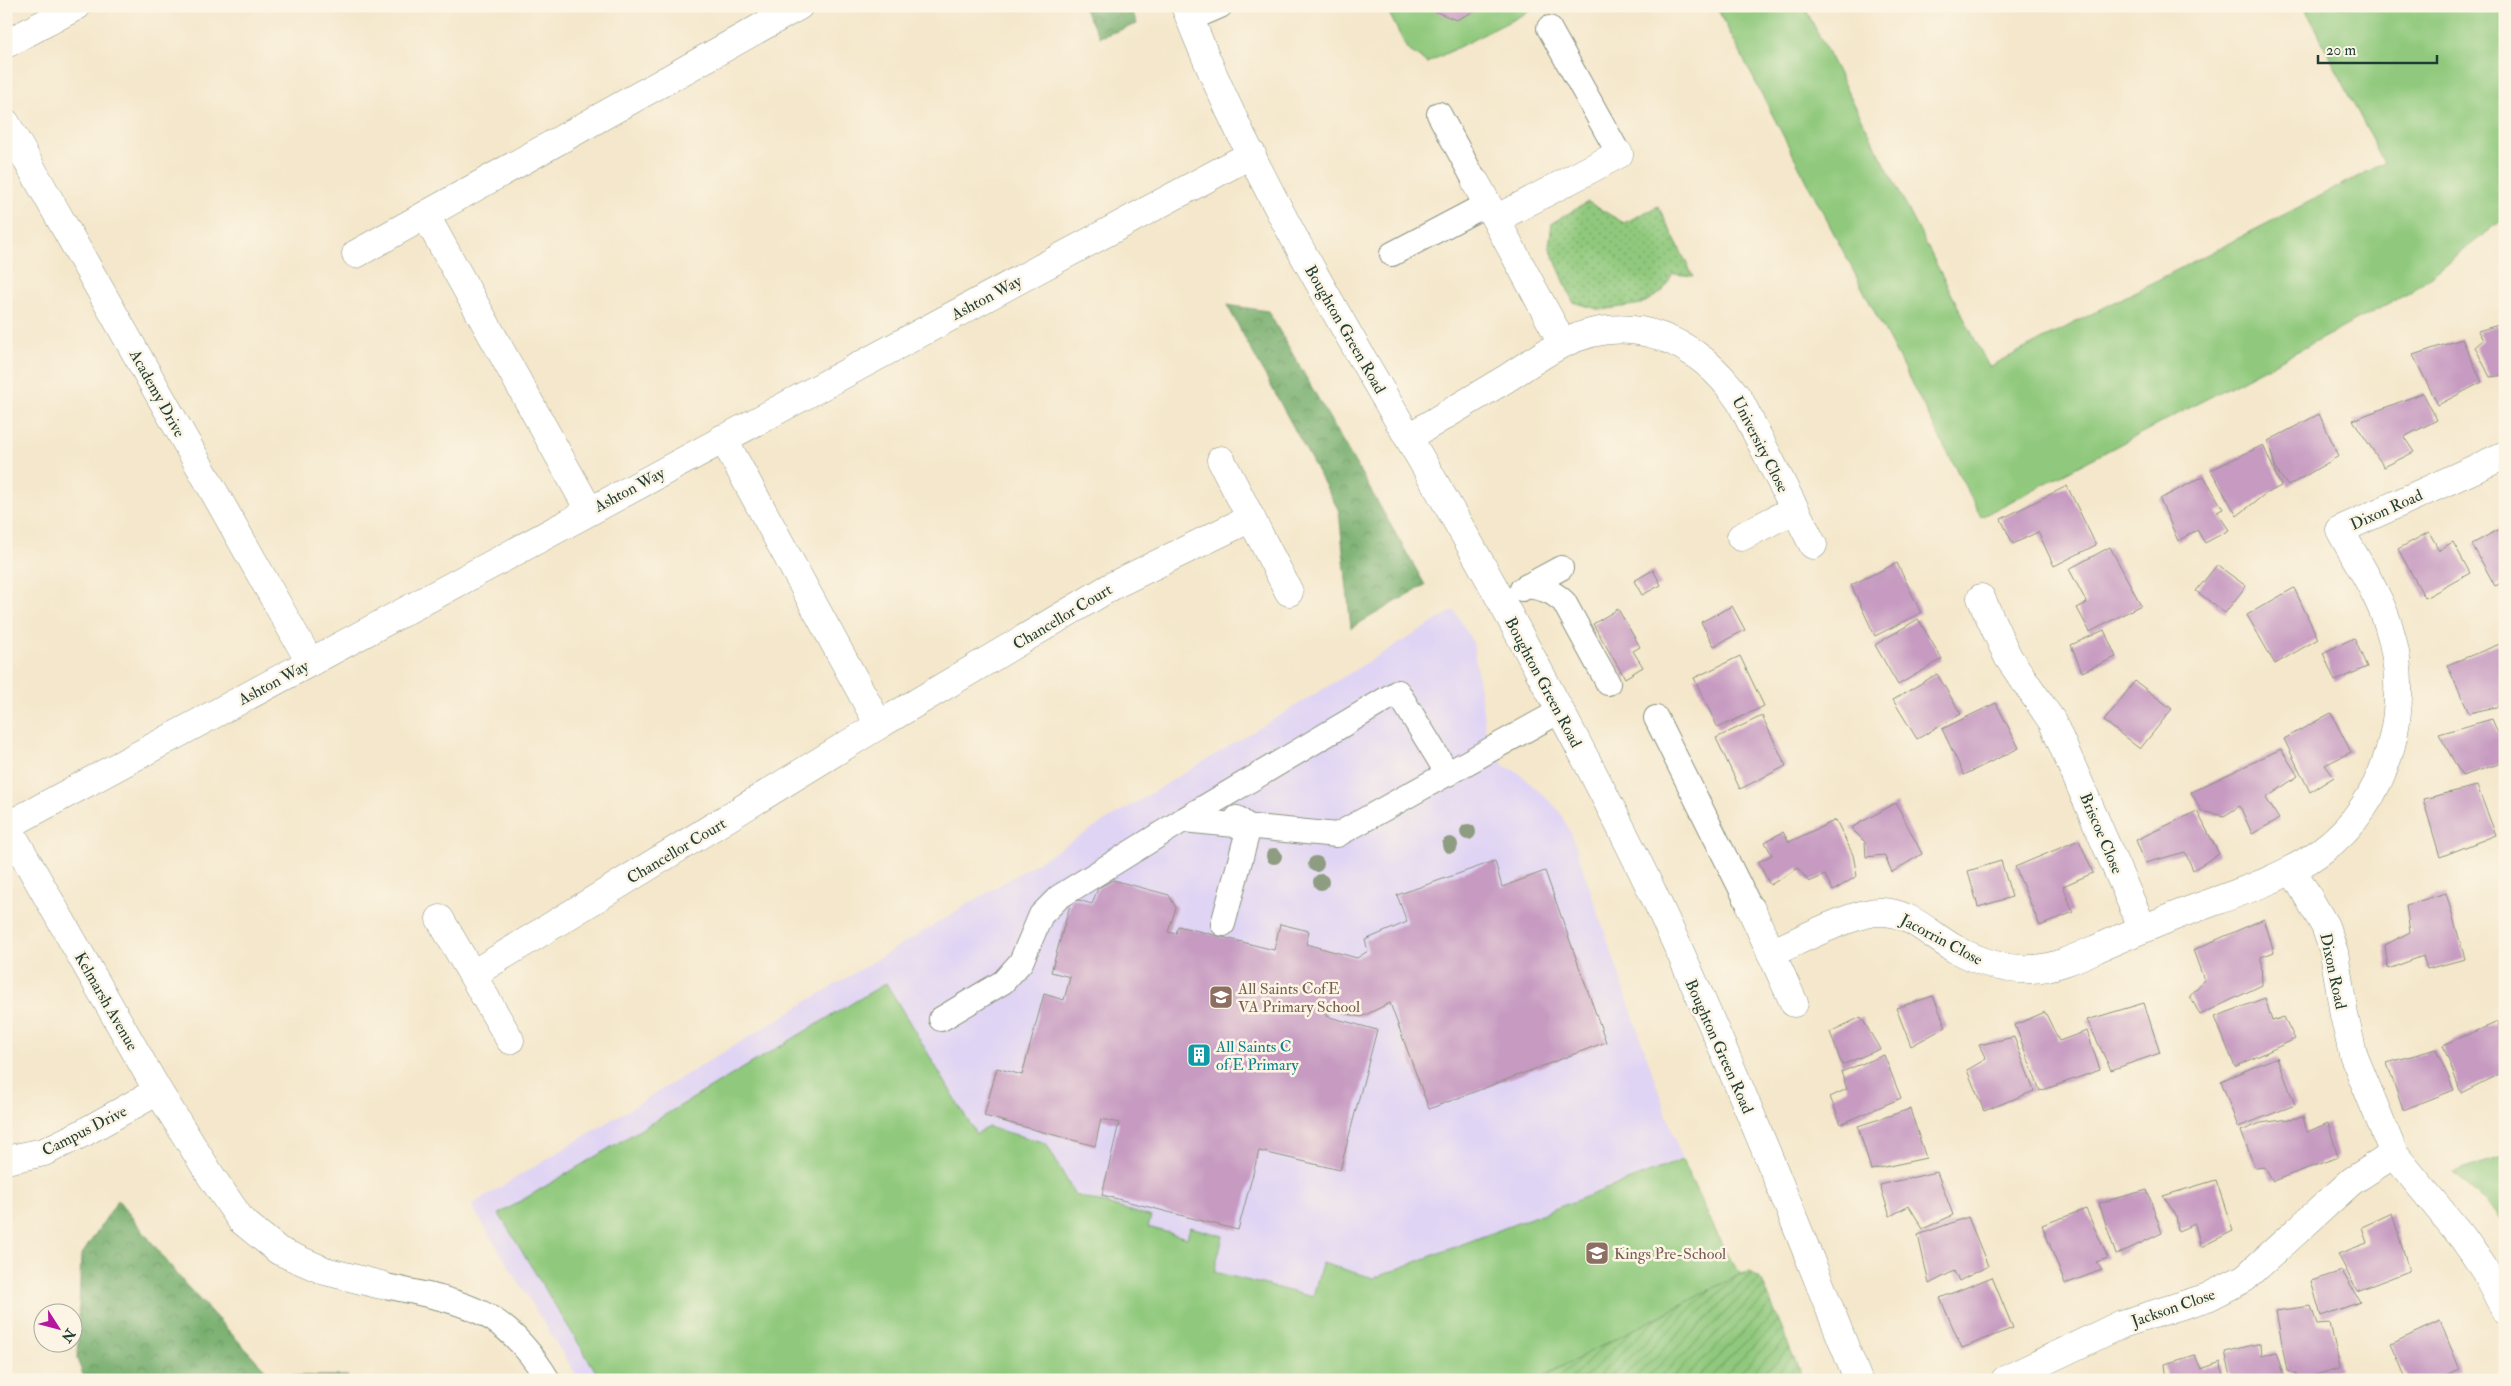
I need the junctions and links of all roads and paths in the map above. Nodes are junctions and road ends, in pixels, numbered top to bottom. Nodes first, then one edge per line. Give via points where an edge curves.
1 (76, 6) edge
2 (799, 6) edge
3 (1220, 6) edge
4 (1188, 13) edge
5 (1549, 28) dead end
6 (6, 44) edge
7 (1438, 114) dead end
8 (6, 123) edge
9 (1252, 154) junction
10 (1619, 154) joint
11 (1487, 202) junction
12 (426, 216) junction
13 (356, 254) dead end
14 (1392, 254) dead end
15 (1562, 344) junction
16 (1409, 437) junction
17 (723, 438) junction
18 (2505, 455) edge
19 (1221, 460) dead end
20 (589, 510) junction
21 (1795, 510) junction
22 (1251, 518) junction
23 (1741, 537) dead end
24 (1813, 545) dead end
25 (1561, 568) dead end
26 (1527, 586) junction
27 (1289, 592) dead end
28 (1981, 598) dead end
29 (1501, 602) junction
30 (310, 662) junction
31 (1608, 683) dead end
32 (1560, 711) junction
33 (1656, 718) dead end
34 (879, 725) junction
35 (1448, 774) junction
36 (1244, 784) junction
37 (1183, 820) junction
38 (7, 825) edge
39 (1249, 827) junction
40 (2292, 869) junction
41 (1751, 909) joint
42 (440, 919) dead end
43 (1223, 924) dead end
44 (2143, 929) junction
45 (1771, 953) junction
46 (473, 974) junction
47 (1794, 1003) dead end
48 (940, 1019) dead end
49 (510, 1040) dead end
50 (158, 1091) junction
51 (2394, 1154) junction
52 (6, 1160) edge
53 (381, 1285) joint
54 (2505, 1310) edge
55 (548, 1380) edge
56 (1858, 1380) edge
57 (2006, 1380) edge

1 - 6 street
2 - 12 street
3 - 4 lane
4 - 9 street, Boughton Green Road
5 - 10 lane
7 - 11 lane
8 - 30 street, Academy Drive
9 - 16 street, Boughton Green Road via 1296,241
9 - 17 street, Ashton Way
10 - 11 street
11 - 14 lane
11 - 15 street
12 - 13 street
12 - 20 street
15 - 16 street, University Close
15 - 21 street, University Close via 1598,332 1621,330 1669,338 1690,349 1711,365 1740,400
16 - 29 street, Boughton Green Road
17 - 20 street, Ashton Way
17 - 34 street
18 - 40 street, Dixon Road via 2340,530 2387,620 2397,656 2398,708 2386,760 2364,808 2346,830 2320,852
19 - 22 street
20 - 30 street, Ashton Way
21 - 23 street, University Close
21 - 24 street, University Close
22 - 27 street
22 - 34 street, Chancellor Court via 1114,585
25 - 26 lane
26 - 29 lane
26 - 31 lane via 1543,588 1564,602
28 - 44 street, Briscoe Close via 2008,658 2052,721
29 - 32 street, Boughton Green Road
30 - 38 street, Ashton Way
32 - 35 lane
32 - 56 street, Boughton Green Road via 1659,907 1786,1199
33 - 41 lane
34 - 46 street, Chancellor Court
35 - 36 lane via 1398,692
35 - 39 lane via 1337,835
36 - 37 lane
36 - 39 lane via 1233,797 1232,810 1237,819
37 - 39 lane
37 - 48 lane via 1059,897 1041,915 1021,962 1003,982
38 - 50 street, Kelmarsh Avenue
39 - 43 lane
40 - 44 street
40 - 51 street, Dixon Road via 2325,926 2334,952 2353,1054
41 - 45 street
42 - 46 street
44 - 45 street, Jacorrin Close via 2070,960 2034,970 2011,969 1986,963 1953,948 1918,923 1897,914 1879,912 1860,916
45 - 47 street
46 - 49 street
50 - 52 street, Campus Drive via 44,1152
50 - 53 street, Kelmarsh Avenue via 241,1220 279,1251 325,1271
51 - 54 street, Dixon Road via 2483,1266
51 - 57 street, Jackson Close via 2352,1181 2245,1278 2208,1297 2122,1324
53 - 55 lane via 451,1300 484,1312 512,1333 534,1357

